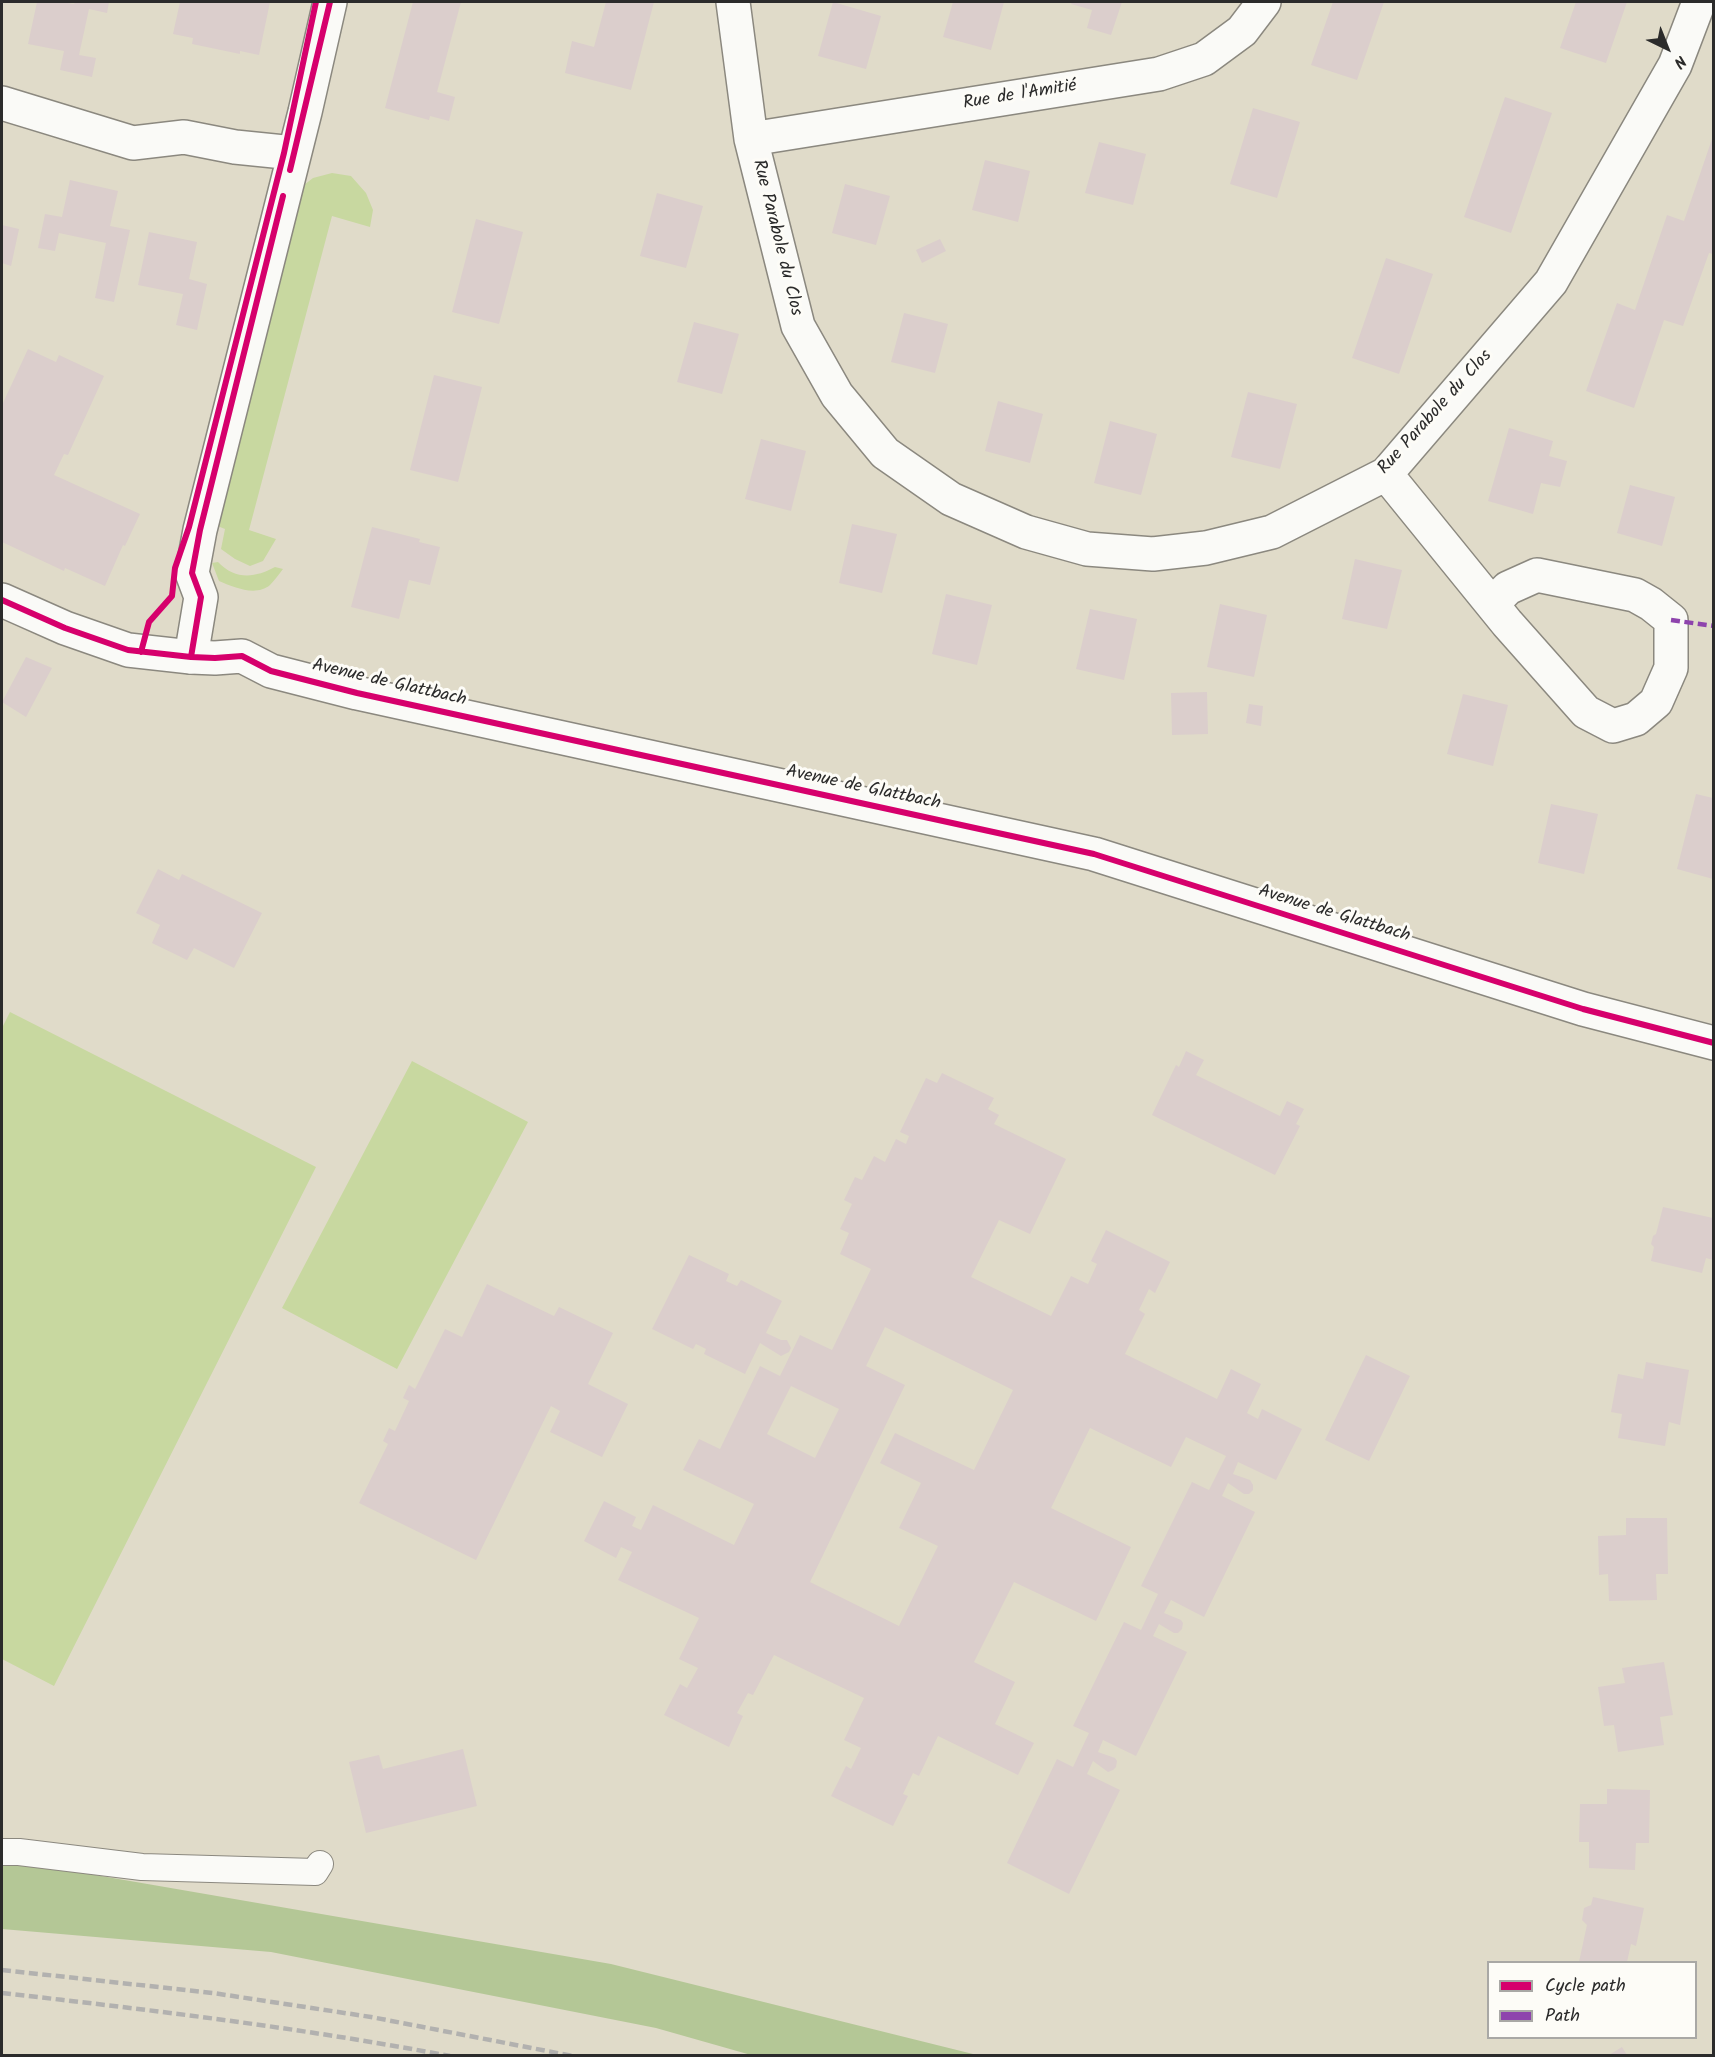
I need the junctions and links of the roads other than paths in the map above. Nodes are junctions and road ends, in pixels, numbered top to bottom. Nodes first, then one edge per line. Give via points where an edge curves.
1 (330, 2) edge
2 (733, 2) edge
3 (1264, 2) edge
4 (1699, 2) edge
5 (2, 103) edge
6 (751, 139) junction
7 (294, 153) junction
8 (1386, 474) junction
9 (2, 600) edge
10 (1492, 604) junction
11 (191, 657) junction
12 (1713, 1043) edge
13 (2, 1852) edge
14 (320, 1864) dead end

1 - 7 street
2 - 6 street, Rue Parabole du Clos
3 - 6 street, Rue de l'Amitié via 1242,31 1204,59 1159,74
4 - 8 street, Rue Parabole du Clos via 1675,65 1551,282
5 - 7 street via 133,143 184,137
6 - 8 street, Rue Parabole du Clos via 798,326 837,395 885,453 951,500 1026,532 1087,549 1152,554 1206,548 1272,532
7 - 11 street via 200,530 192,573 201,597
8 - 10 street
9 - 11 street, Avenue de Glattbach via 128,650
10 - 10 street via 1586,712 1612,726 1636,719 1656,702 1671,668 1671,620 1651,604 1635,595 1537,575 1508,588
11 - 12 street, Avenue de Glattbach via 242,656 271,671 357,693 1094,854 1583,1009
13 - 14 lane via 142,1867 315,1872

